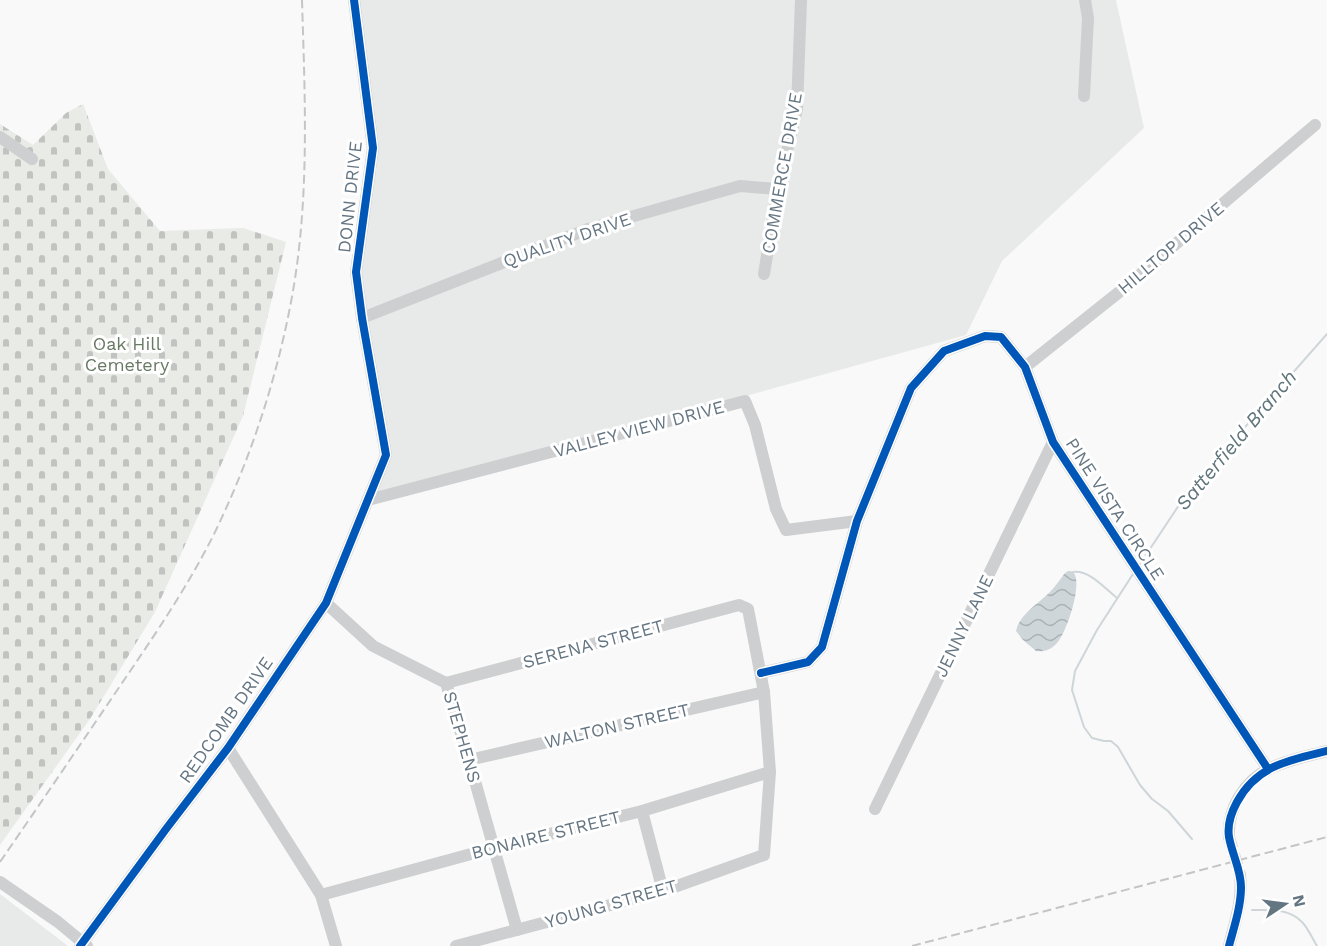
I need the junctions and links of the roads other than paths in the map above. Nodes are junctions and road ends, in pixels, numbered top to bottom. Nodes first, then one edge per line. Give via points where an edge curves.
1 (354, 0) edge
2 (801, 0) edge
3 (1085, 0) edge
4 (1084, 96) dead end
5 (1315, 125) dead end
6 (0, 137) edge
7 (32, 159) dead end
8 (778, 189) junction
9 (764, 274) dead end
10 (362, 318) junction
11 (1025, 366) junction
12 (1053, 442) junction
13 (368, 500) junction
14 (857, 521) junction
15 (326, 603) junction
16 (760, 673) junction
17 (446, 683) junction
18 (764, 692) junction
19 (228, 748) junction
20 (1327, 752) edge
21 (469, 760) junction
22 (1268, 769) junction
23 (770, 772) junction
24 (875, 809) dead end
25 (642, 812) junction
26 (1229, 837) tunnel mouth
27 (493, 848) junction
28 (1240, 875) tunnel mouth
29 (0, 882) edge
30 (663, 891) junction
31 (321, 895) junction
32 (517, 930) junction
33 (83, 945) edge
34 (336, 946) edge
35 (456, 946) edge
36 (1229, 946) edge

1 - 10 street, DONN DRIVE via 373,148 356,272
2 - 8 street, COMMERCE DRIVE via 797,110
3 - 4 street via 1088,18
5 - 11 street, HILLTOP DRIVE via 1123,290
6 - 7 street
8 - 9 street, COMMERCE DRIVE
8 - 10 street, QUALITY DRIVE via 740,186 588,229
10 - 13 street, DONN DRIVE via 386,455
11 - 12 street, PINE VISTA CIRCLE
11 - 14 street, PINE VISTA CIRCLE via 1001,337 985,336 944,351 911,388
12 - 22 street, PINE VISTA CIRCLE
12 - 24 street, JENNY LANE
13 - 14 street, VALLEY VIEW DRIVE via 745,401 786,530
13 - 15 street, REDCOMB DRIVE
14 - 16 street, PINE VISTA CIRCLE via 822,647 807,662
15 - 17 street, STEPHENS via 373,646
15 - 19 street, REDCOMB DRIVE
16 - 17 street, SERENA STREET via 748,609 739,604
16 - 18 street
17 - 21 street, STEPHENS
18 - 21 street, WALTON STREET
18 - 23 street
19 - 31 street
19 - 33 street, REDCOMB DRIVE
20 - 22 street
21 - 27 street, STEPHENS
22 - 26 street via 1249,785 1236,804 1230,817
23 - 25 street, BONAIRE STREET
23 - 30 street, YOUNG STREET via 764,855
25 - 27 street, BONAIRE STREET
25 - 30 street
27 - 31 street, BONAIRE STREET
27 - 32 street, STEPHENS
28 - 36 street via 1240,904
29 - 33 street via 58,922
30 - 32 street, YOUNG STREET
31 - 34 street
32 - 35 street, YOUNG STREET

